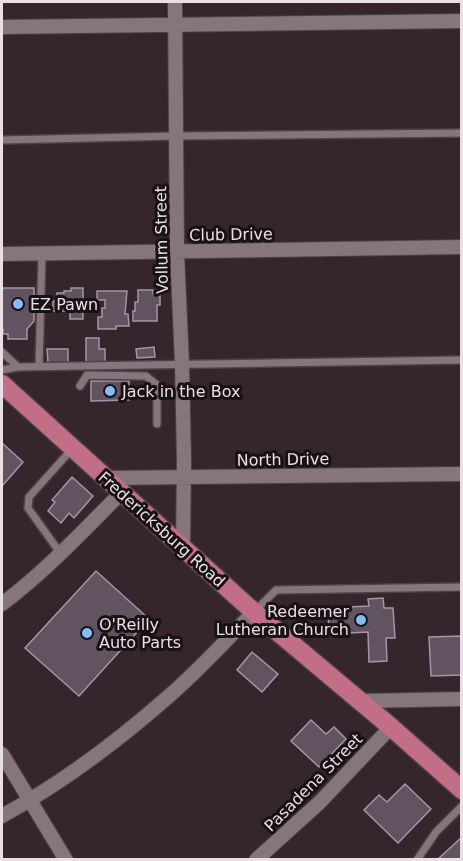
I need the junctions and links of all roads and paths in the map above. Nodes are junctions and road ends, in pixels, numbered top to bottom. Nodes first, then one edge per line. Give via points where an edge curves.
1 (175, 2) edge
2 (462, 21) edge
3 (175, 25) junction
4 (2, 27) edge
5 (462, 133) edge
6 (176, 136) junction
7 (2, 140) edge
8 (462, 247) edge
9 (177, 252) junction
10 (2, 254) edge
11 (42, 254) junction
12 (2, 352) edge
13 (462, 360) edge
14 (182, 363) junction
15 (39, 366) junction
16 (18, 367) junction
17 (2, 370) edge
18 (2, 384) edge
19 (80, 386) dead end
20 (157, 424) dead end
21 (73, 449) junction
22 (462, 474) edge
23 (185, 477) junction
24 (105, 478) junction
25 (121, 493) junction
26 (183, 547) junction
27 (61, 554) junction
28 (462, 587) edge
29 (2, 604) edge
30 (254, 612) junction
31 (462, 699) edge
32 (360, 701) junction
33 (391, 727) junction
34 (2, 754) edge
35 (462, 790) edge
36 (29, 800) junction
37 (462, 806) edge
38 (2, 816) edge
39 (66, 860) edge
40 (256, 860) edge
41 (417, 860) edge

1 - 3 street, Vollum Street
2 - 3 street
3 - 4 street
3 - 6 street, Vollum Street
5 - 6 lane
6 - 7 lane
6 - 9 street, Vollum Street
8 - 9 street, Club Drive
9 - 11 street, Club Drive
9 - 14 street, Vollum Street
10 - 11 street, Club Drive
11 - 15 lane
12 - 16 lane
13 - 14 lane
14 - 15 lane
14 - 23 street, Vollum Street
15 - 16 lane
16 - 17 lane
18 - 21 main road, Fredericksburg Road
19 - 20 lane via 87,375 146,376 157,385
21 - 24 main road, Fredericksburg Road
21 - 27 lane via 29,496 28,508
22 - 23 street, North Drive
23 - 24 street, North Drive
23 - 26 street, Vollum Street
24 - 25 main road, Fredericksburg Road
25 - 26 main road, Fredericksburg Road
25 - 27 street
26 - 30 main road, Fredericksburg Road
27 - 29 street
28 - 30 lane via 276,590
30 - 32 main road, Fredericksburg Road
30 - 36 street via 170,696
31 - 32 street
32 - 33 main road, Fredericksburg Road
33 - 35 main road, Fredericksburg Road
33 - 40 street, Pasadena Street
34 - 36 street
36 - 38 street
36 - 39 street
37 - 41 lane via 436,832

